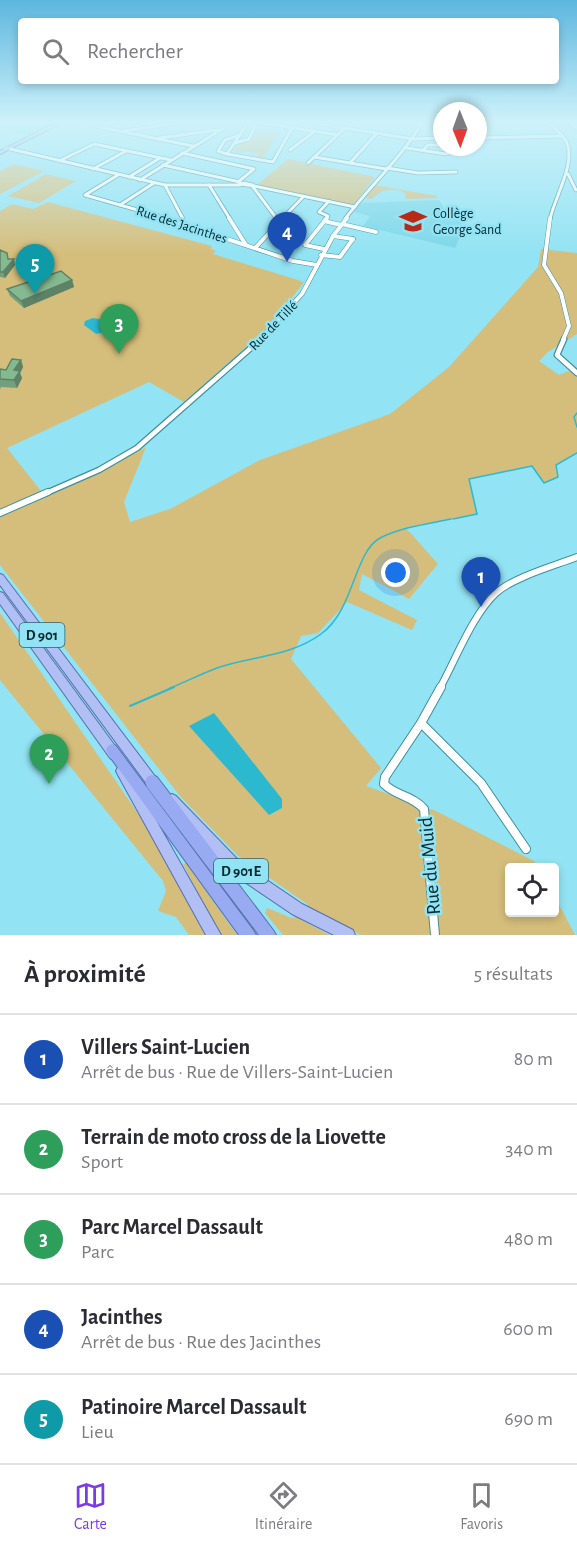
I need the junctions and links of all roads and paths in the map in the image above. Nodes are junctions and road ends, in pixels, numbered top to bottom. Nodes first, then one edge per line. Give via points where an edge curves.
1 (83, 167) edge
2 (97, 167) edge
3 (146, 167) edge
4 (160, 167) edge
5 (170, 167) edge
6 (243, 167) edge
7 (372, 167) edge
8 (388, 167) edge
9 (569, 167) edge
10 (93, 169) junction
11 (386, 169) junction
12 (456, 172) dead end
13 (568, 174) junction
14 (118, 175) junction
15 (129, 177) junction
16 (140, 180) junction
17 (154, 183) junction
18 (240, 183) junction
19 (165, 185) junction
20 (209, 185) junction
21 (254, 186) junction
22 (576, 190) edge
23 (304, 196) junction
24 (329, 201) junction
25 (120, 205) junction
26 (355, 207) junction
27 (279, 222) junction
28 (324, 222) junction
29 (185, 224) junction
30 (342, 224) junction
31 (376, 232) dead end
32 (333, 236) junction
33 (246, 245) junction
34 (255, 248) junction
35 (324, 249) junction
36 (321, 255) junction
37 (317, 265) junction
38 (577, 373) edge
39 (0, 513) edge
40 (577, 557) edge
41 (0, 578) edge
42 (0, 596) edge
43 (421, 723) junction
44 (112, 750) junction
45 (152, 782) junction
46 (526, 849) dead end
47 (214, 935) edge
48 (248, 935) edge
49 (268, 935) edge
50 (348, 935) edge
51 (435, 935) edge

1 - 10 street
2 - 10 street
3 - 15 street
4 - 16 street
5 - 18 street
6 - 18 street via 254,169
7 - 11 street
8 - 11 street, Rue de Tillé
9 - 13 street
10 - 14 street
11 - 12 street
11 - 26 street, Rue de Tillé
13 - 22 street
13 - 38 street via 553,206 544,265 561,293 569,326 557,355
14 - 15 street
14 - 25 street, Rue des Jacinthes via 85,195
15 - 16 street
16 - 17 street
17 - 19 street
17 - 25 street
18 - 20 street
18 - 21 street
19 - 20 street
19 - 29 street
20 - 33 street
21 - 23 street
21 - 27 street
23 - 24 street
23 - 27 street
24 - 26 street
24 - 28 street via 319,212 328,215
25 - 29 street, Rue des Jacinthes
26 - 30 street, Rue de Tillé
27 - 34 street
28 - 30 street
28 - 35 street via 305,245
29 - 33 street, Rue des Jacinthes
30 - 31 street
30 - 32 street, Rue de Tillé
32 - 35 street, Rue de Tillé
32 - 36 street via 353,239 340,257
33 - 34 street, Rue des Jacinthes
34 - 37 street, Rue des Jacinthes
35 - 36 street, Rue de Tillé
36 - 37 street, Rue de Tillé
37 - 39 street, Rue de Tillé via 302,294 276,325 155,434 124,456
40 - 43 street via 496,593 482,611
41 - 45 main road, D 901
42 - 44 main road, D 901
43 - 46 street via 481,783
43 - 51 street, Rue du Muid via 384,784 417,801 424,809
44 - 47 main road
44 - 48 highway, D 901
45 - 49 highway, D 901
45 - 50 main road, D 901E via 235,867 297,909

